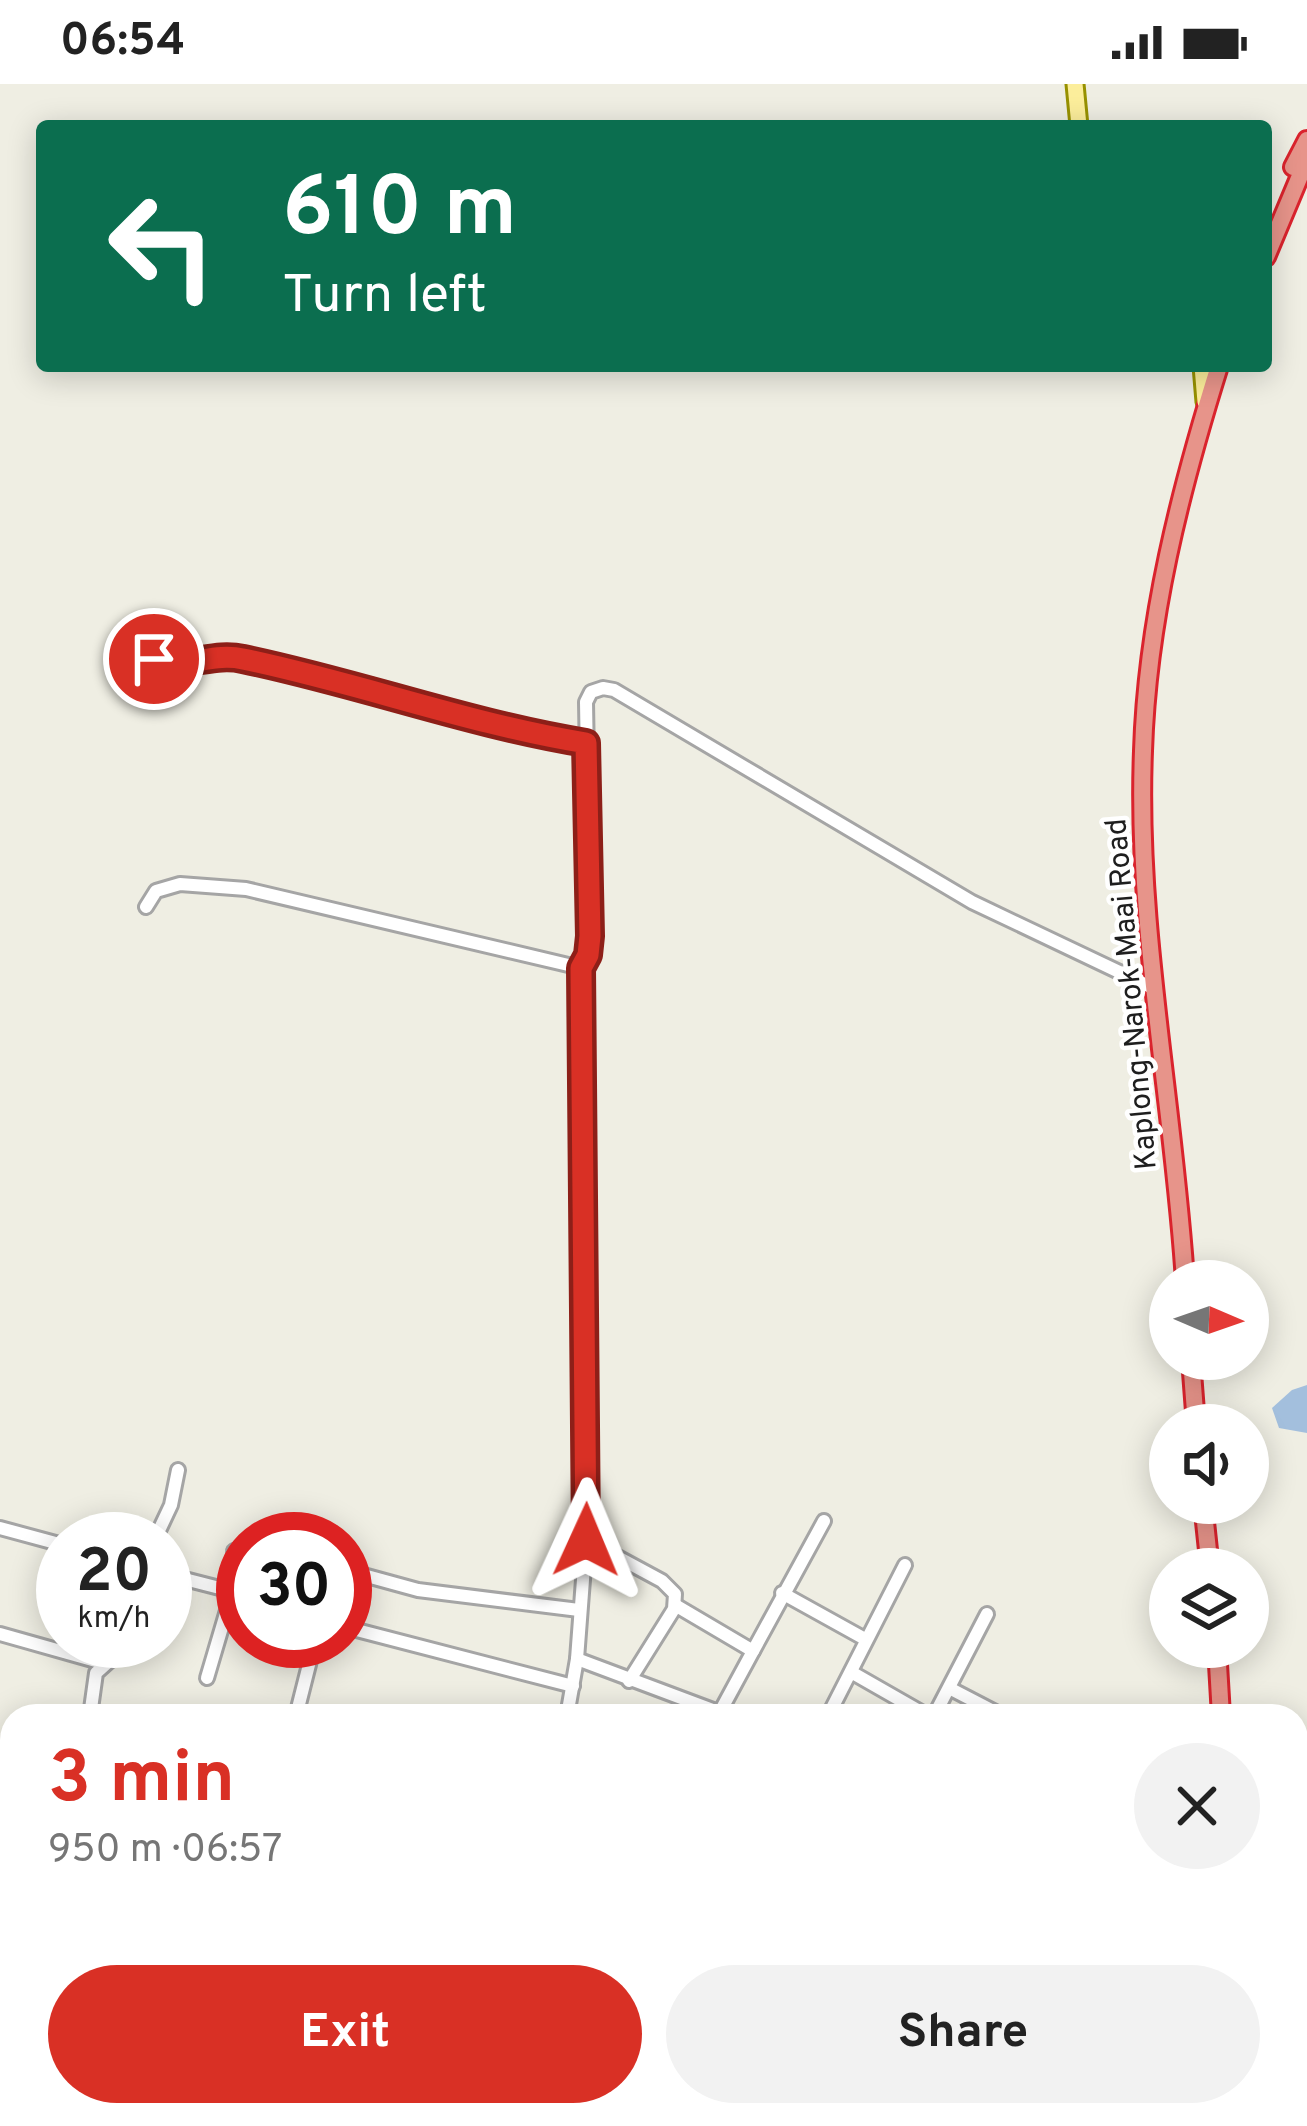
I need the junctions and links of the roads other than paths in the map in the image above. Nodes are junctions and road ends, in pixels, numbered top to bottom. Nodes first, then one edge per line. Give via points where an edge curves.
1 (1075, 84) edge
2 (1078, 120) edge
3 (1307, 140) edge
4 (1307, 159) edge
5 (1272, 221) edge
6 (1272, 243) edge
7 (1202, 372) edge
8 (1217, 372) edge
9 (1226, 372) edge
10 (1205, 411) junction
11 (1166, 559) junction
12 (134, 671) dead end
13 (586, 743) junction
14 (146, 907) dead end
15 (581, 968) junction
16 (1155, 989) junction
17 (1183, 1260) edge
18 (178, 1470) dead end
19 (168, 1512) edge
20 (824, 1520) dead end
21 (0, 1528) edge
22 (36, 1538) edge
23 (586, 1540) junction
24 (905, 1565) dead end
25 (372, 1577) edge
26 (782, 1593) junction
27 (675, 1605) junction
28 (579, 1610) junction
29 (987, 1614) dead end
30 (0, 1634) edge
31 (372, 1634) edge
32 (865, 1639) junction
33 (36, 1644) edge
34 (753, 1651) junction
35 (216, 1653) edge
36 (577, 1659) junction
37 (100, 1668) edge
38 (308, 1668) edge
39 (1218, 1668) edge
40 (851, 1672) junction
41 (207, 1678) dead end
42 (629, 1681) junction
43 (572, 1686) junction
44 (951, 1690) junction
45 (92, 1704) edge
46 (299, 1704) edge
47 (570, 1704) edge
48 (699, 1704) edge
49 (729, 1704) edge
50 (834, 1704) edge
51 (909, 1704) edge
52 (940, 1704) edge
53 (979, 1704) edge
54 (1220, 1704) edge

1 - 2 main road
3 - 5 highway
4 - 6 highway
7 - 10 main road
8 - 10 highway, Kaplong-Narok-Maai Road
9 - 11 highway, Kaplong-Narok-Maai Road via 1180,536
10 - 11 highway, Kaplong-Narok-Maai Road
11 - 16 highway, Kaplong-Narok-Maai Road via 1142,756
12 - 13 street via 154,659 173,666 222,655
13 - 15 street via 590,936
13 - 16 street via 587,697 614,690 972,902
14 - 15 street via 156,891 180,884 246,890
15 - 23 street
16 - 17 highway, Kaplong-Narok-Maai Road
18 - 19 street
20 - 26 street
21 - 22 street
23 - 27 street via 670,1587
23 - 28 street
24 - 32 street
25 - 28 street
26 - 32 street
26 - 34 street
27 - 34 street
27 - 42 street
28 - 36 street
29 - 44 street
30 - 33 street
31 - 43 street
32 - 40 street
34 - 49 street
35 - 41 street
36 - 42 street
36 - 43 street
37 - 45 street
38 - 46 street
39 - 54 highway
40 - 50 street
40 - 51 street
42 - 48 street
43 - 47 street
44 - 52 street
44 - 53 street

